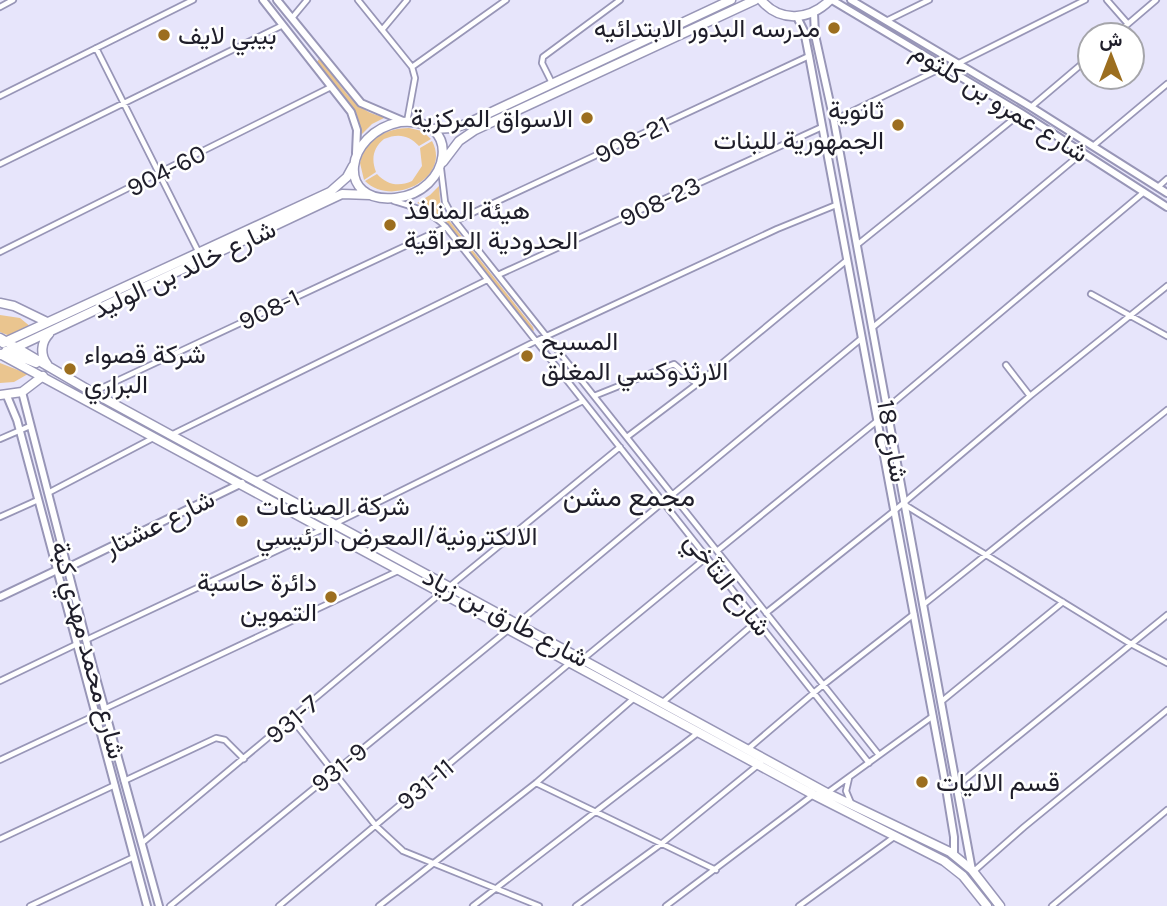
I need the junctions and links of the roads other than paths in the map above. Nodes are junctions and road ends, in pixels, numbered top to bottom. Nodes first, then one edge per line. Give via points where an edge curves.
1 (13, 0) edge
2 (193, 0) edge
3 (263, 0) edge
4 (277, 0) edge
5 (307, 0) edge
6 (358, 0) edge
7 (407, 0) edge
8 (506, 0) edge
9 (620, 0) edge
10 (732, 0) edge
11 (758, 0) edge
12 (831, 0) edge
13 (851, 0) edge
14 (929, 0) edge
15 (1086, 0) edge
16 (1107, 0) edge
17 (1156, 0) edge
18 (0, 7) edge
19 (814, 13) junction
20 (797, 17) junction
21 (292, 18) junction
22 (886, 21) junction
23 (1125, 21) edge
24 (1132, 21) edge
25 (283, 25) junction
26 (382, 30) junction
27 (313, 44) junction
28 (96, 48) junction
29 (303, 51) junction
30 (809, 56) junction
31 (959, 63) junction
32 (412, 67) junction
33 (947, 69) junction
34 (1076, 69) edge
35 (552, 83) junction
36 (1167, 84) edge
37 (331, 86) junction
38 (0, 96) edge
39 (123, 103) junction
40 (1031, 107) junction
41 (1021, 113) junction
42 (834, 121) junction
43 (406, 122) junction
44 (822, 127) junction
45 (431, 129) junction
46 (1093, 146) junction
47 (356, 153) junction
48 (1082, 153) junction
49 (0, 164) edge
50 (442, 165) junction
51 (353, 166) junction
52 (159, 174) junction
53 (1167, 179) edge
54 (1157, 187) junction
55 (1144, 192) junction
56 (1167, 193) edge
57 (370, 194) junction
58 (386, 199) junction
59 (848, 200) junction
60 (836, 204) junction
61 (1167, 207) edge
62 (455, 221) junction
63 (446, 227) junction
64 (856, 246) junction
65 (0, 253) edge
66 (199, 253) junction
67 (847, 260) junction
68 (498, 275) junction
69 (488, 280) junction
70 (1167, 286) edge
71 (1091, 294) dead end
72 (1, 302) edge
73 (1131, 316) junction
74 (47, 322) junction
75 (52, 331) junction
76 (873, 332) junction
77 (546, 336) junction
78 (1167, 336) edge
79 (862, 338) junction
80 (536, 341) junction
81 (3, 348) edge
82 (1006, 365) dead end
83 (49, 366) junction
84 (43, 376) junction
85 (697, 384) junction
86 (22, 392) junction
87 (92, 393) junction
88 (4, 395) edge
89 (594, 396) junction
90 (1030, 396) junction
91 (583, 401) junction
92 (887, 408) junction
93 (1167, 410) edge
94 (877, 421) junction
95 (30, 426) junction
96 (20, 430) junction
97 (171, 435) junction
98 (156, 437) junction
99 (627, 438) junction
100 (0, 439) edge
101 (620, 447) junction
102 (256, 481) junction
103 (242, 483) junction
104 (44, 484) junction
105 (34, 487) junction
106 (47, 493) junction
107 (672, 495) junction
108 (38, 500) junction
109 (663, 502) junction
110 (904, 503) junction
111 (894, 511) junction
112 (0, 517) edge
113 (694, 522) junction
114 (335, 524) junction
115 (325, 528) junction
116 (685, 530) junction
117 (717, 551) junction
118 (986, 554) junction
119 (707, 557) junction
120 (67, 568) junction
121 (57, 570) junction
122 (401, 570) junction
123 (446, 589) junction
124 (0, 597) edge
125 (1063, 602) junction
126 (923, 605) junction
127 (766, 613) junction
128 (914, 614) junction
129 (1167, 615) edge
130 (757, 620) junction
131 (518, 623) junction
132 (510, 629) junction
133 (86, 640) junction
134 (1131, 643) junction
135 (77, 645) junction
136 (583, 659) junction
137 (571, 662) junction
138 (1167, 663) edge
139 (93, 667) junction
140 (83, 670) junction
141 (0, 681) edge
142 (824, 685) junction
143 (814, 693) junction
144 (635, 697) junction
145 (942, 701) junction
146 (662, 703) junction
147 (104, 709) junction
148 (1167, 710) edge
149 (96, 715) junction
150 (933, 716) junction
151 (292, 719) junction
152 (699, 732) junction
153 (747, 749) junction
154 (879, 755) junction
155 (244, 759) junction
156 (0, 760) edge
157 (869, 762) junction
158 (758, 764) junction
159 (954, 767) junction
160 (943, 769) junction
161 (334, 771) junction
162 (850, 777) junction
163 (124, 781) junction
164 (536, 783) junction
165 (115, 785) junction
166 (958, 785) junction
167 (827, 793) junction
168 (814, 794) junction
169 (857, 808) junction
170 (1167, 810) edge
171 (596, 812) junction
172 (376, 826) junction
173 (900, 828) junction
174 (894, 837) junction
175 (0, 839) edge
176 (141, 843) junction
177 (955, 843) junction
178 (662, 844) junction
179 (945, 849) junction
180 (954, 855) junction
181 (134, 857) junction
182 (432, 863) junction
183 (716, 870) junction
184 (973, 871) junction
185 (139, 877) junction
186 (150, 877) junction
187 (497, 888) junction
188 (30, 906) edge
189 (147, 906) edge
190 (159, 906) edge
191 (170, 906) edge
192 (279, 906) edge
193 (379, 906) edge
194 (472, 906) edge
195 (539, 906) edge
196 (576, 906) edge
197 (666, 906) edge
198 (799, 906) edge
199 (987, 906) edge
200 (1000, 906) edge
201 (1052, 906) edge

1 - 18 street
2 - 28 street
3 - 25 street
4 - 21 street
5 - 21 street
6 - 26 street
7 - 26 street
8 - 32 street
9 - 35 street via 543,57
10 - 35 main road
11 - 20 main road via 774,11
11 - 50 main road via 475,130 459,141
12 - 19 main road
12 - 33 street, شارع عمرو بن كلثوم
13 - 22 street, شارع عمرو بن كلثوم
14 - 22 street
15 - 31 street
16 - 23 street
17 - 24 street
19 - 20 main road
19 - 42 street, شارع 18
20 - 30 street, شارع 18
21 - 27 street
22 - 31 street, شارع عمرو بن كلثوم
25 - 29 street
25 - 39 street
26 - 32 street
27 - 29 street
27 - 43 street via 361,103
28 - 38 street
28 - 39 street
29 - 37 street
30 - 44 street, شارع 18
30 - 62 street, 908-21
31 - 33 street
31 - 40 street, شارع عمرو بن كلثوم
32 - 43 street via 415,84
33 - 41 street, شارع عمرو بن كلثوم
33 - 42 street
34 - 40 street
35 - 45 main road via 466,124
36 - 46 street
37 - 47 street via 355,121
37 - 52 street, 904-60
39 - 49 street
39 - 52 street
40 - 46 street, شارع عمرو بن كلثوم
41 - 48 street, شارع عمرو بن كلثوم
41 - 64 street
42 - 59 street, شارع 18
43 - 45 main road
43 - 47 main road via 373,133
44 - 60 street, شارع 18
44 - 68 street, 908-23
45 - 50 main road via 441,141
46 - 54 street, شارع عمرو بن كلثوم
47 - 51 main road
48 - 55 street, شارع عمرو بن كلثوم
48 - 76 street
50 - 58 main road via 419,191
50 - 62 street, شارع التآخي via 445,202
51 - 57 main road via 358,184
51 - 66 main road, شارع خالد بن الوليد via 330,192
52 - 65 street, 904-60
52 - 66 street
53 - 54 street
54 - 56 street, شارع عمرو بن كلثوم
55 - 61 street, شارع عمرو بن كلثوم
55 - 92 street
57 - 58 main road
57 - 75 main road, شارع خالد بن الوليد via 342,194
58 - 63 street, شارع التآخي via 426,211
59 - 60 street
59 - 64 street, شارع 18
60 - 67 street, شارع 18
60 - 77 street
62 - 68 street, شارع التآخي
63 - 69 street, شارع التآخي
63 - 87 street, 908-1
64 - 76 street, شارع 18
66 - 74 main road, شارع خالد بن الوليد
67 - 79 street, شارع 18
67 - 85 street
68 - 77 street, شارع التآخي
69 - 80 street, شارع التآخي
69 - 97 street
70 - 73 street
71 - 73 street
72 - 74 main road
73 - 78 street
73 - 90 street
74 - 81 main road, شارع خالد بن الوليد
75 - 81 main road, شارع خالد بن الوليد
75 - 83 main road via 43,348
76 - 79 street
76 - 92 street, شارع 18
77 - 80 street
77 - 89 street, شارع التآخي
79 - 94 street, شارع 18
79 - 107 street
80 - 91 street, شارع التآخي
80 - 102 street
81 - 83 main road, شارع طارق بن زياد
81 - 84 main road, شارع طارق بن زياد
82 - 90 street
83 - 87 main road, شارع طارق بن زياد
84 - 86 main road
84 - 98 main road, شارع طارق بن زياد
85 - 89 street via 674,364
85 - 99 street
86 - 88 main road
86 - 95 street, شارع محمد مهدي كبة
87 - 97 main road, شارع طارق بن زياد
88 - 96 street, شارع محمد مهدي كبة
89 - 99 street, شارع التآخي
90 - 110 street
91 - 101 street, شارع التآخي
91 - 114 street
92 - 110 street, شارع 18
93 - 118 street
94 - 111 street, شارع 18
94 - 117 street
95 - 96 street
95 - 104 street, شارع محمد مهدي كبة
96 - 100 street
96 - 105 street, شارع محمد مهدي كبة
97 - 102 main road, شارع طارق بن زياد
98 - 103 main road, شارع طارق بن زياد
98 - 106 street
99 - 107 street, شارع التآخي
101 - 109 street, شارع التآخي
101 - 123 street, 931-7
102 - 114 main road, شارع طارق بن زياد
103 - 115 main road, شارع طارق بن زياد
103 - 120 street, شارع عشتار
104 - 105 street
104 - 106 street, شارع محمد مهدي كبة
105 - 108 street, شارع محمد مهدي كبة
106 - 120 street, شارع محمد مهدي كبة
107 - 113 street, شارع التآخي
108 - 112 street
108 - 121 street, شارع محمد مهدي كبة
109 - 116 street, شارع التآخي
109 - 131 street
110 - 111 street
110 - 118 street
110 - 126 street, شارع 18
111 - 127 street
111 - 128 street, شارع 18
113 - 116 street
113 - 117 street, شارع التآخي
114 - 123 main road, شارع طارق بن زياد
115 - 122 main road, شارع طارق بن زياد
115 - 133 street
116 - 119 street, شارع التآخي
117 - 127 street, شارع التآخي
118 - 125 street
118 - 126 street
119 - 130 street, شارع التآخي
119 - 136 street
120 - 121 street, شارع عشتار
120 - 133 street, شارع محمد مهدي كبة
121 - 124 street, شارع عشتار
121 - 135 street, شارع محمد مهدي كبة
122 - 123 main road, شارع طارق بن زياد
122 - 147 street
123 - 131 main road, شارع طارق بن زياد
123 - 132 main road, شارع طارق بن زياد
123 - 151 street, 931-7
125 - 134 street
125 - 145 street
126 - 145 street, شارع 18
127 - 142 street, شارع التآخي
128 - 142 street
128 - 150 street, شارع 18
129 - 134 street
130 - 143 street, شارع التآخي
130 - 146 street
131 - 136 main road, شارع طارق بن زياد
132 - 137 main road, شارع طارق بن زياد
132 - 161 street, 931-9
133 - 139 street, شارع محمد مهدي كبة
134 - 138 street
134 - 166 street
135 - 140 street, شارع محمد مهدي كبة
135 - 141 street
136 - 146 main road, شارع طارق بن زياد
137 - 144 main road, شارع طارق بن زياد
137 - 172 street, 931-11
139 - 140 street
139 - 147 street, شارع محمد مهدي كبة
140 - 149 street, شارع محمد مهدي كبة
142 - 143 street
142 - 154 street, شارع التآخي
143 - 153 street
143 - 157 street, شارع التآخي
144 - 152 main road, شارع طارق بن زياد
144 - 164 street
145 - 159 street, شارع 18
146 - 153 main road, شارع طارق بن زياد
147 - 163 street, شارع محمد مهدي كبة
148 - 184 street
149 - 156 street
149 - 165 street, شارع محمد مهدي كبة
150 - 154 street
150 - 160 street, شارع 18
151 - 155 street, 931-7
151 - 161 street
152 - 158 main road, شارع طارق بن زياد
152 - 171 street
153 - 167 main road, شارع طارق بن زياد
154 - 157 street
155 - 163 street via 225,740 216,738
155 - 176 street, 931-7
157 - 162 street
158 - 168 main road, شارع طارق بن زياد
158 - 178 street
159 - 160 street
159 - 166 street, شارع 18
160 - 177 street, شارع 18
161 - 172 street
161 - 191 street, 931-9
162 - 167 street
162 - 169 street via 847,795
163 - 176 street, شارع محمد مهدي كبة
164 - 171 street
164 - 182 street
165 - 175 street
165 - 181 street, شارع محمد مهدي كبة
166 - 184 street, شارع 18
167 - 169 main road, شارع طارق بن زياد
168 - 174 main road, شارع طارق بن زياد
168 - 183 street
169 - 173 main road, شارع طارق بن زياد
170 - 201 street
171 - 178 street
171 - 187 street
172 - 182 street via 403,851
172 - 192 street, 931-11
173 - 174 street
173 - 179 main road, شارع طارق بن زياد
174 - 198 street
174 - 199 main road, شارع طارق بن زياد via 950,865
176 - 186 street, شارع محمد مهدي كبة
177 - 179 main road
177 - 180 street, شارع 18
178 - 183 street
178 - 196 street
179 - 180 main road, شارع طارق بن زياد
180 - 184 main road, شارع طارق بن زياد
181 - 185 street, شارع محمد مهدي كبة
181 - 188 street
182 - 187 street
182 - 193 street
183 - 197 street
184 - 200 main road, شارع طارق بن زياد
185 - 186 street
185 - 189 street, شارع محمد مهدي كبة
186 - 190 street, شارع محمد مهدي كبة
187 - 194 street
187 - 195 street

